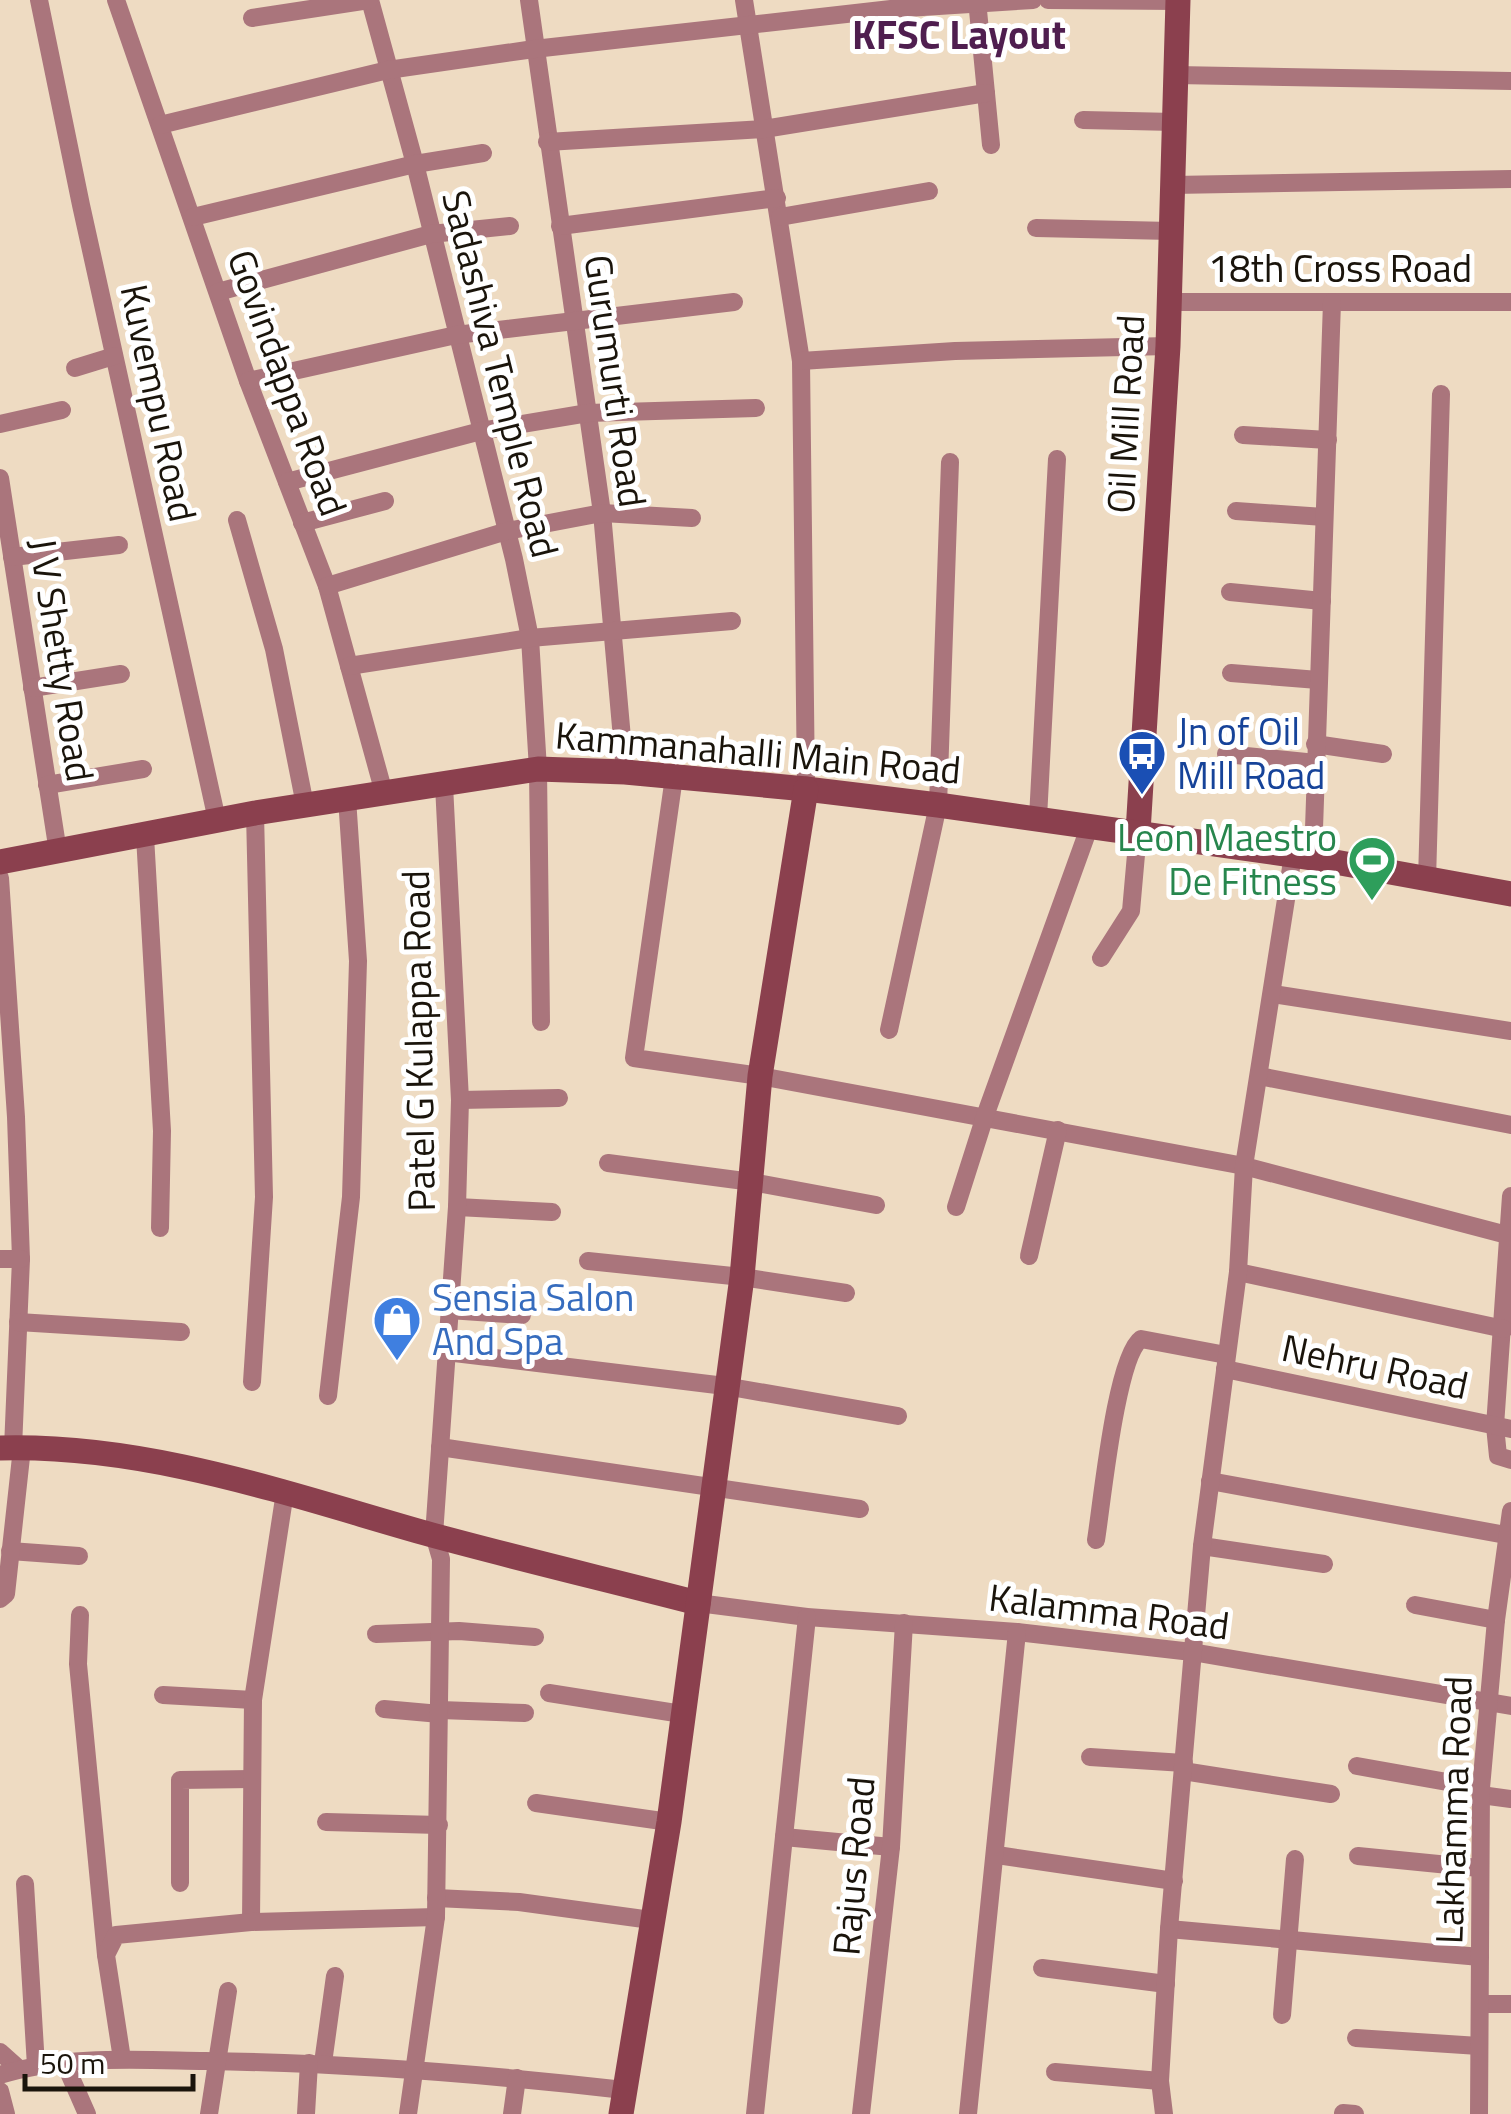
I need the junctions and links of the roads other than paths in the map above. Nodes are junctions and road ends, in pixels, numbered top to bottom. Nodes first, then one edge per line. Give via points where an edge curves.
1 (39, 0) edge
2 (116, 0) edge
3 (370, 0) edge
4 (529, 0) edge
5 (744, 0) edge
6 (1033, 0) edge
7 (1048, 0) edge
8 (1178, 1) edge
9 (977, 2) edge
10 (252, 18) dead end
11 (748, 26) junction
12 (534, 48) junction
13 (388, 70) junction
14 (1176, 75) junction
15 (1511, 80) edge
16 (986, 93) junction
17 (1083, 120) dead end
18 (1175, 122) junction
19 (160, 125) junction
20 (764, 129) junction
21 (548, 142) junction
22 (991, 144) dead end
23 (483, 153) dead end
24 (415, 164) junction
25 (1511, 179) edge
26 (1173, 184) junction
27 (929, 191) dead end
28 (777, 198) junction
29 (193, 217) junction
30 (780, 217) junction
31 (510, 226) dead end
32 (560, 226) junction
33 (1036, 228) dead end
34 (1172, 231) junction
35 (430, 234) junction
36 (218, 292) junction
37 (734, 302) dead end
38 (1170, 302) junction
39 (1332, 302) junction
40 (1511, 302) edge
41 (574, 322) junction
42 (456, 336) junction
43 (1168, 346) junction
44 (114, 356) junction
45 (801, 362) junction
46 (75, 368) dead end
47 (248, 381) junction
48 (1441, 394) dead end
49 (756, 408) dead end
50 (62, 410) dead end
51 (588, 413) junction
52 (0, 424) edge
53 (481, 430) junction
54 (1242, 435) dead end
55 (1328, 440) junction
56 (1057, 459) dead end
57 (950, 462) dead end
58 (0, 478) edge
59 (287, 482) junction
60 (385, 500) dead end
61 (602, 512) junction
62 (1236, 512) dead end
63 (692, 518) dead end
64 (1324, 518) junction
65 (237, 520) dead end
66 (302, 523) junction
67 (507, 531) junction
68 (119, 545) dead end
69 (12, 557) junction
70 (327, 586) junction
71 (1230, 592) dead end
72 (1322, 601) junction
73 (732, 622) dead end
74 (614, 632) junction
75 (530, 638) junction
76 (349, 666) junction
77 (1231, 672) dead end
78 (121, 674) dead end
79 (1318, 680) junction
80 (32, 688) junction
81 (1226, 754) dead end
82 (1316, 754) junction
83 (1384, 754) dead end
84 (143, 769) dead end
85 (538, 769) junction
86 (625, 772) junction
87 (674, 777) junction
88 (47, 784) junction
89 (444, 785) junction
90 (806, 789) junction
91 (384, 793) junction
92 (348, 798) junction
93 (305, 805) junction
94 (938, 805) junction
95 (255, 813) junction
96 (1038, 818) junction
97 (217, 820) junction
98 (1090, 825) junction
99 (1138, 832) junction
100 (145, 836) junction
101 (58, 852) junction
102 (1303, 857) junction
103 (0, 862) edge
104 (0, 878) edge
105 (1426, 880) junction
106 (1511, 894) edge
107 (1102, 958) dead end
108 (1273, 994) junction
109 (541, 1022) dead end
110 (889, 1030) dead end
111 (1511, 1030) edge
112 (760, 1076) junction
113 (1258, 1076) junction
114 (559, 1098) dead end
115 (460, 1100) junction
116 (985, 1116) junction
117 (1511, 1124) edge
118 (1058, 1130) junction
119 (608, 1163) dead end
120 (1244, 1166) junction
121 (752, 1182) junction
122 (1511, 1196) edge
123 (876, 1205) dead end
124 (458, 1207) junction
125 (956, 1207) dead end
126 (552, 1212) dead end
127 (160, 1228) dead end
128 (1510, 1236) edge
129 (1030, 1256) dead end
130 (0, 1260) edge
131 (21, 1260) junction
132 (588, 1262) dead end
133 (1238, 1272) junction
134 (742, 1278) junction
135 (846, 1294) dead end
136 (1508, 1295) edge
137 (448, 1310) junction
138 (522, 1315) dead end
139 (18, 1322) junction
140 (1504, 1329) junction
141 (181, 1332) dead end
142 (446, 1352) junction
143 (1226, 1362) junction
144 (252, 1382) dead end
145 (725, 1386) junction
146 (8, 1394) edge
147 (328, 1396) dead end
148 (898, 1416) dead end
149 (1503, 1428) edge
150 (440, 1447) junction
151 (12, 1448) edge
152 (1511, 1460) edge
153 (1210, 1482) junction
154 (712, 1486) junction
155 (285, 1492) junction
156 (860, 1508) dead end
157 (1511, 1511) edge
158 (434, 1535) junction
159 (1509, 1535) edge
160 (1096, 1540) dead end
161 (1202, 1546) junction
162 (10, 1550) junction
163 (79, 1556) dead end
164 (1324, 1564) dead end
165 (0, 1599) edge
166 (698, 1603) junction
167 (1415, 1605) dead end
168 (80, 1615) dead end
169 (807, 1616) junction
170 (1496, 1620) junction
171 (904, 1623) junction
172 (440, 1632) junction
173 (1017, 1632) junction
174 (376, 1634) dead end
175 (535, 1637) dead end
176 (1192, 1652) junction
177 (550, 1693) dead end
178 (163, 1695) dead end
179 (253, 1700) junction
180 (1488, 1701) junction
181 (1511, 1706) edge
182 (384, 1709) dead end
183 (440, 1712) junction
184 (525, 1713) dead end
185 (682, 1714) junction
186 (1090, 1757) dead end
187 (1357, 1766) dead end
188 (1184, 1767) junction
189 (252, 1780) junction
190 (1481, 1791) junction
191 (1331, 1794) dead end
192 (1511, 1800) edge
193 (536, 1802) dead end
194 (326, 1822) dead end
195 (669, 1822) junction
196 (439, 1825) junction
197 (784, 1837) junction
198 (891, 1847) junction
199 (997, 1854) junction
200 (1358, 1856) dead end
201 (1295, 1860) dead end
202 (1479, 1868) junction
203 (1174, 1881) junction
204 (180, 1883) dead end
205 (26, 1884) dead end
206 (436, 1908) junction
207 (651, 1920) junction
208 (252, 1922) junction
209 (1170, 1929) junction
210 (1290, 1938) junction
211 (106, 1955) junction
212 (1480, 1956) junction
213 (1042, 1968) dead end
214 (335, 1976) dead end
215 (1166, 1984) junction
216 (228, 1991) dead end
217 (1480, 2004) junction
218 (1511, 2004) edge
219 (1282, 2015) dead end
220 (1356, 2038) dead end
221 (1479, 2046) junction
222 (0, 2052) edge
223 (122, 2060) junction
224 (216, 2061) junction
225 (316, 2063) junction
226 (65, 2064) junction
227 (28, 2067) junction
228 (417, 2069) junction
229 (1055, 2072) dead end
230 (0, 2075) edge
231 (518, 2078) junction
232 (1160, 2081) junction
233 (0, 2091) edge
234 (623, 2102) edge
235 (1343, 2113) edge
236 (6, 2114) edge
237 (87, 2114) edge
238 (209, 2114) edge
239 (306, 2114) edge
240 (408, 2114) edge
241 (512, 2114) edge
242 (755, 2114) edge
243 (861, 2114) edge
244 (968, 2114) edge
245 (1164, 2114) edge
246 (1356, 2114) edge
247 (1479, 2114) edge

1 - 44 street, Kuvempu Road
2 - 19 street, Govindappa Road
3 - 10 street
3 - 13 street, Sadashiva Temple Road
4 - 12 street, Gurumurti Road
5 - 11 street
6 - 9 street
7 - 8 street
8 - 14 street, Oil Mill Road
9 - 11 street
9 - 16 street
11 - 12 street
11 - 20 street
12 - 13 street
12 - 21 street, Gurumurti Road
13 - 19 street
13 - 24 street, Sadashiva Temple Road
14 - 15 street
14 - 18 street, Oil Mill Road
16 - 20 street
16 - 22 street
17 - 18 street
18 - 26 street, Oil Mill Road
19 - 29 street, Govindappa Road
20 - 21 street
20 - 28 street
21 - 32 street, Gurumurti Road
23 - 24 street
24 - 29 street
24 - 35 street, Sadashiva Temple Road
25 - 26 street
26 - 34 street, Oil Mill Road
27 - 30 street
28 - 30 street
28 - 32 street
29 - 36 street, Govindappa Road
30 - 45 street
31 - 35 street
32 - 41 street, Gurumurti Road
33 - 34 street
34 - 38 street, Oil Mill Road
35 - 36 street
35 - 42 street, Sadashiva Temple Road
36 - 47 street, Govindappa Road
37 - 41 street
38 - 39 street, 18th Cross Road
38 - 43 street, Oil Mill Road
39 - 40 street, 18th Cross Road
39 - 55 street
41 - 42 street
41 - 51 street, Gurumurti Road
42 - 47 street
42 - 53 street, Sadashiva Temple Road
43 - 45 street via 955,350
43 - 99 street, Oil Mill Road
44 - 46 street
44 - 97 street, Kuvempu Road
45 - 90 street
47 - 59 street, Govindappa Road
48 - 105 street
49 - 51 street
50 - 52 street
51 - 53 street
51 - 61 street, Gurumurti Road
53 - 59 street
53 - 67 street, Sadashiva Temple Road
54 - 55 street
55 - 64 street
56 - 96 street
57 - 94 street
58 - 69 street, J V Shetty Road
59 - 66 street, Govindappa Road
60 - 66 street
61 - 63 street
61 - 67 street
61 - 74 street, Gurumurti Road
62 - 64 street
64 - 72 street
65 - 93 street via 274,649
66 - 70 street, Govindappa Road
67 - 70 street
67 - 75 street, Sadashiva Temple Road
68 - 69 street
69 - 80 street, J V Shetty Road
70 - 76 street, Govindappa Road
71 - 72 street
72 - 79 street
73 - 74 street
74 - 75 street
74 - 86 street, Gurumurti Road
75 - 76 street
75 - 85 street, Sadashiva Temple Road
76 - 91 street, Govindappa Road
77 - 79 street
78 - 80 street
79 - 82 street
80 - 88 street, J V Shetty Road
81 - 82 street
82 - 83 street
82 - 102 street
84 - 88 street
85 - 86 street, Kammanahalli Main Road
85 - 89 street, Kammanahalli Main Road
85 - 109 street, Sadashiva Temple Road
86 - 87 street, Kammanahalli Main Road
87 - 90 street, Kammanahalli Main Road
87 - 112 street via 634,1058
88 - 101 street, J V Shetty Road
89 - 91 street, Kammanahalli Main Road
89 - 115 street, Patel G Kulappa Road
90 - 94 street, Kammanahalli Main Road
90 - 112 street
91 - 92 street, Kammanahalli Main Road
92 - 93 street, Kammanahalli Main Road
92 - 147 street via 358,981 351,1197
93 - 95 street, Kammanahalli Main Road
94 - 96 street, Kammanahalli Main Road
94 - 110 street
95 - 97 street, Kammanahalli Main Road
95 - 144 street via 264,1197
96 - 98 street, Kammanahalli Main Road
97 - 100 street, Kammanahalli Main Road
98 - 99 street, Kammanahalli Main Road
98 - 116 street
99 - 102 street, Kammanahalli Main Road
99 - 107 street via 1131,911
100 - 101 street, Kammanahalli Main Road
100 - 127 street via 162,1131
101 - 103 street, Kammanahalli Main Road
102 - 105 street, Kammanahalli Main Road
102 - 108 street
104 - 131 street
105 - 106 street, Kammanahalli Main Road
108 - 111 street
108 - 113 street
112 - 116 street
112 - 121 street
113 - 117 street
113 - 120 street
114 - 115 street
115 - 124 street, Patel G Kulappa Road
116 - 118 street
116 - 125 street
118 - 120 street
118 - 129 street
119 - 121 street
120 - 128 street
120 - 133 street
121 - 123 street
121 - 134 street
122 - 128 street
124 - 126 street
124 - 137 street, Patel G Kulappa Road
128 - 136 street
130 - 131 street
131 - 139 street
132 - 134 street
133 - 140 street
133 - 143 street
134 - 135 street
134 - 145 street
136 - 140 street
137 - 138 street
137 - 142 street, Patel G Kulappa Road
139 - 141 street
139 - 146 street
140 - 149 street
142 - 145 street
142 - 150 street, Patel G Kulappa Road
143 - 149 street, Nehru Road
143 - 153 street
143 - 160 street, Nehru Road via 1141,1338 1132,1346
145 - 148 street
145 - 154 street
146 - 151 street
149 - 152 street via 1498,1456
150 - 154 street
150 - 158 street, Patel G Kulappa Road
151 - 155 street via 117,1455
151 - 162 street
153 - 159 street
153 - 161 street
154 - 156 street
154 - 166 street
155 - 158 street
155 - 179 street
157 - 159 street, Lakhamma Road
158 - 166 street
158 - 172 street, Patel G Kulappa Road via 441,1559
159 - 170 street, Lakhamma Road
161 - 164 street
161 - 176 street
162 - 163 street
162 - 165 street
166 - 169 street, Kalamma Road
166 - 185 street
167 - 170 street
168 - 211 street via 78,1664
169 - 171 street, Kalamma Road
169 - 197 street
170 - 180 street, Lakhamma Road
171 - 173 street, Kalamma Road
171 - 198 street, Rajus Road
172 - 174 street
172 - 175 street
172 - 183 street, Patel G Kulappa Road
173 - 176 street, Kalamma Road
173 - 199 street
176 - 180 street, Kalamma Road
176 - 188 street
177 - 185 street
178 - 179 street
179 - 189 street
180 - 181 street, Kalamma Road
180 - 190 street, Lakhamma Road
182 - 183 street
183 - 184 street
183 - 196 street, Patel G Kulappa Road
185 - 195 street
186 - 188 street
187 - 190 street
188 - 191 street
188 - 203 street
189 - 204 street via 180,1780
189 - 208 street
190 - 192 street
190 - 202 street, Lakhamma Road
193 - 195 street
194 - 196 street
195 - 207 street
196 - 206 street, Patel G Kulappa Road
197 - 198 street
197 - 242 street
198 - 243 street, Rajus Road
199 - 203 street
199 - 244 street
200 - 202 street
201 - 210 street
202 - 212 street, Lakhamma Road
203 - 209 street
205 - 227 street
206 - 207 street via 519,1902
206 - 208 street
206 - 228 street, Patel G Kulappa Road
207 - 234 street
208 - 211 street via 128,1932 116,1935
209 - 210 street
209 - 215 street
210 - 212 street
210 - 219 street
211 - 223 street
212 - 217 street, Lakhamma Road
213 - 215 street
214 - 225 street
215 - 232 street
216 - 224 street
217 - 218 street
217 - 221 street, Lakhamma Road
220 - 221 street
221 - 247 street, Lakhamma Road
222 - 227 street
223 - 224 street
223 - 226 street
224 - 225 street
224 - 238 street
225 - 228 street
225 - 239 street
226 - 227 street
226 - 237 street
227 - 230 street
228 - 231 street
228 - 240 street, Patel G Kulappa Road
229 - 232 street
231 - 234 street
231 - 241 street
232 - 245 street
233 - 236 street
235 - 246 street

